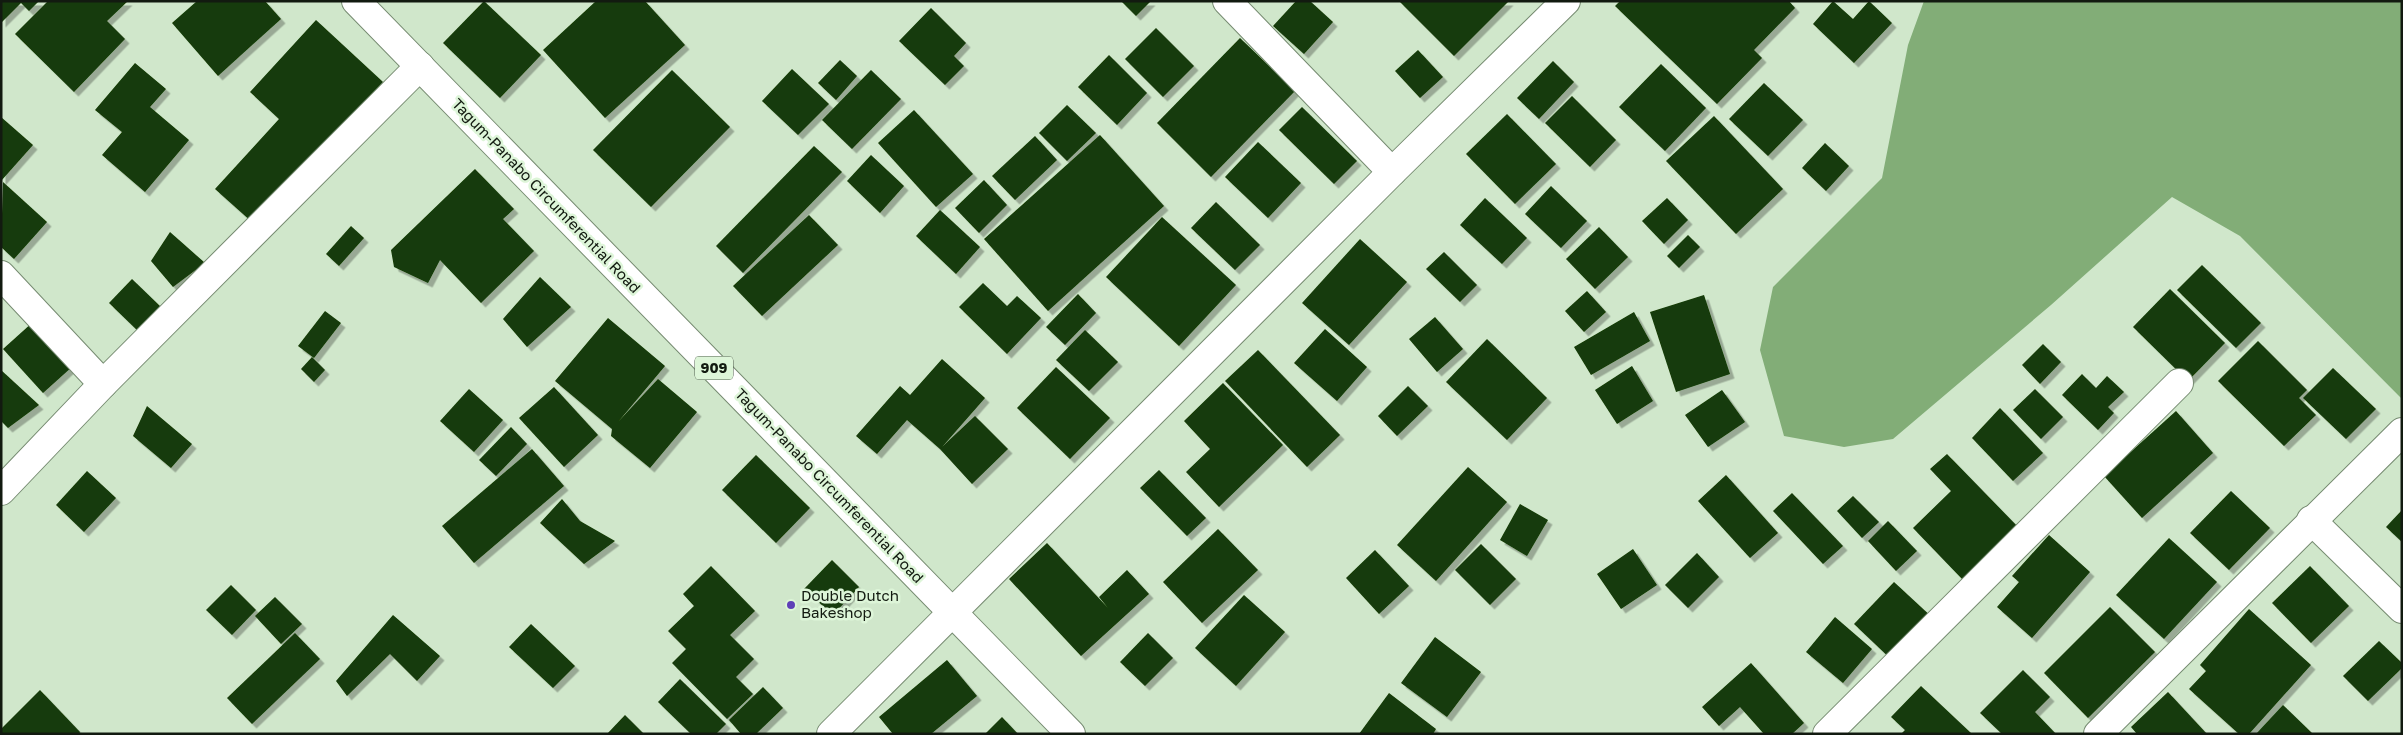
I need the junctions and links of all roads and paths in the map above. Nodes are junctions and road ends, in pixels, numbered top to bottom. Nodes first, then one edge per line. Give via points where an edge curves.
1 (356, 1) edge
2 (1227, 1) edge
3 (1562, 3) edge
4 (420, 66) junction
5 (1392, 172) junction
6 (1, 275) edge
7 (2179, 383) dead end
8 (102, 384) junction
9 (2402, 432) edge
10 (1, 491) edge
11 (2311, 520) junction
12 (2402, 609) edge
13 (953, 613) junction
14 (831, 734) edge
15 (1071, 734) edge
16 (1827, 734) edge
17 (2098, 734) edge

1 - 4 street, Tagum-Panabo Circumferential Road / 909
2 - 5 street
3 - 5 street
4 - 8 street
4 - 13 street, Tagum-Panabo Circumferential Road / 909
5 - 13 street
6 - 8 street
7 - 16 street
8 - 10 street
9 - 11 street
11 - 12 street
11 - 17 street
13 - 14 street
13 - 15 street, Tagum-Panabo Circumferential Road / 909

